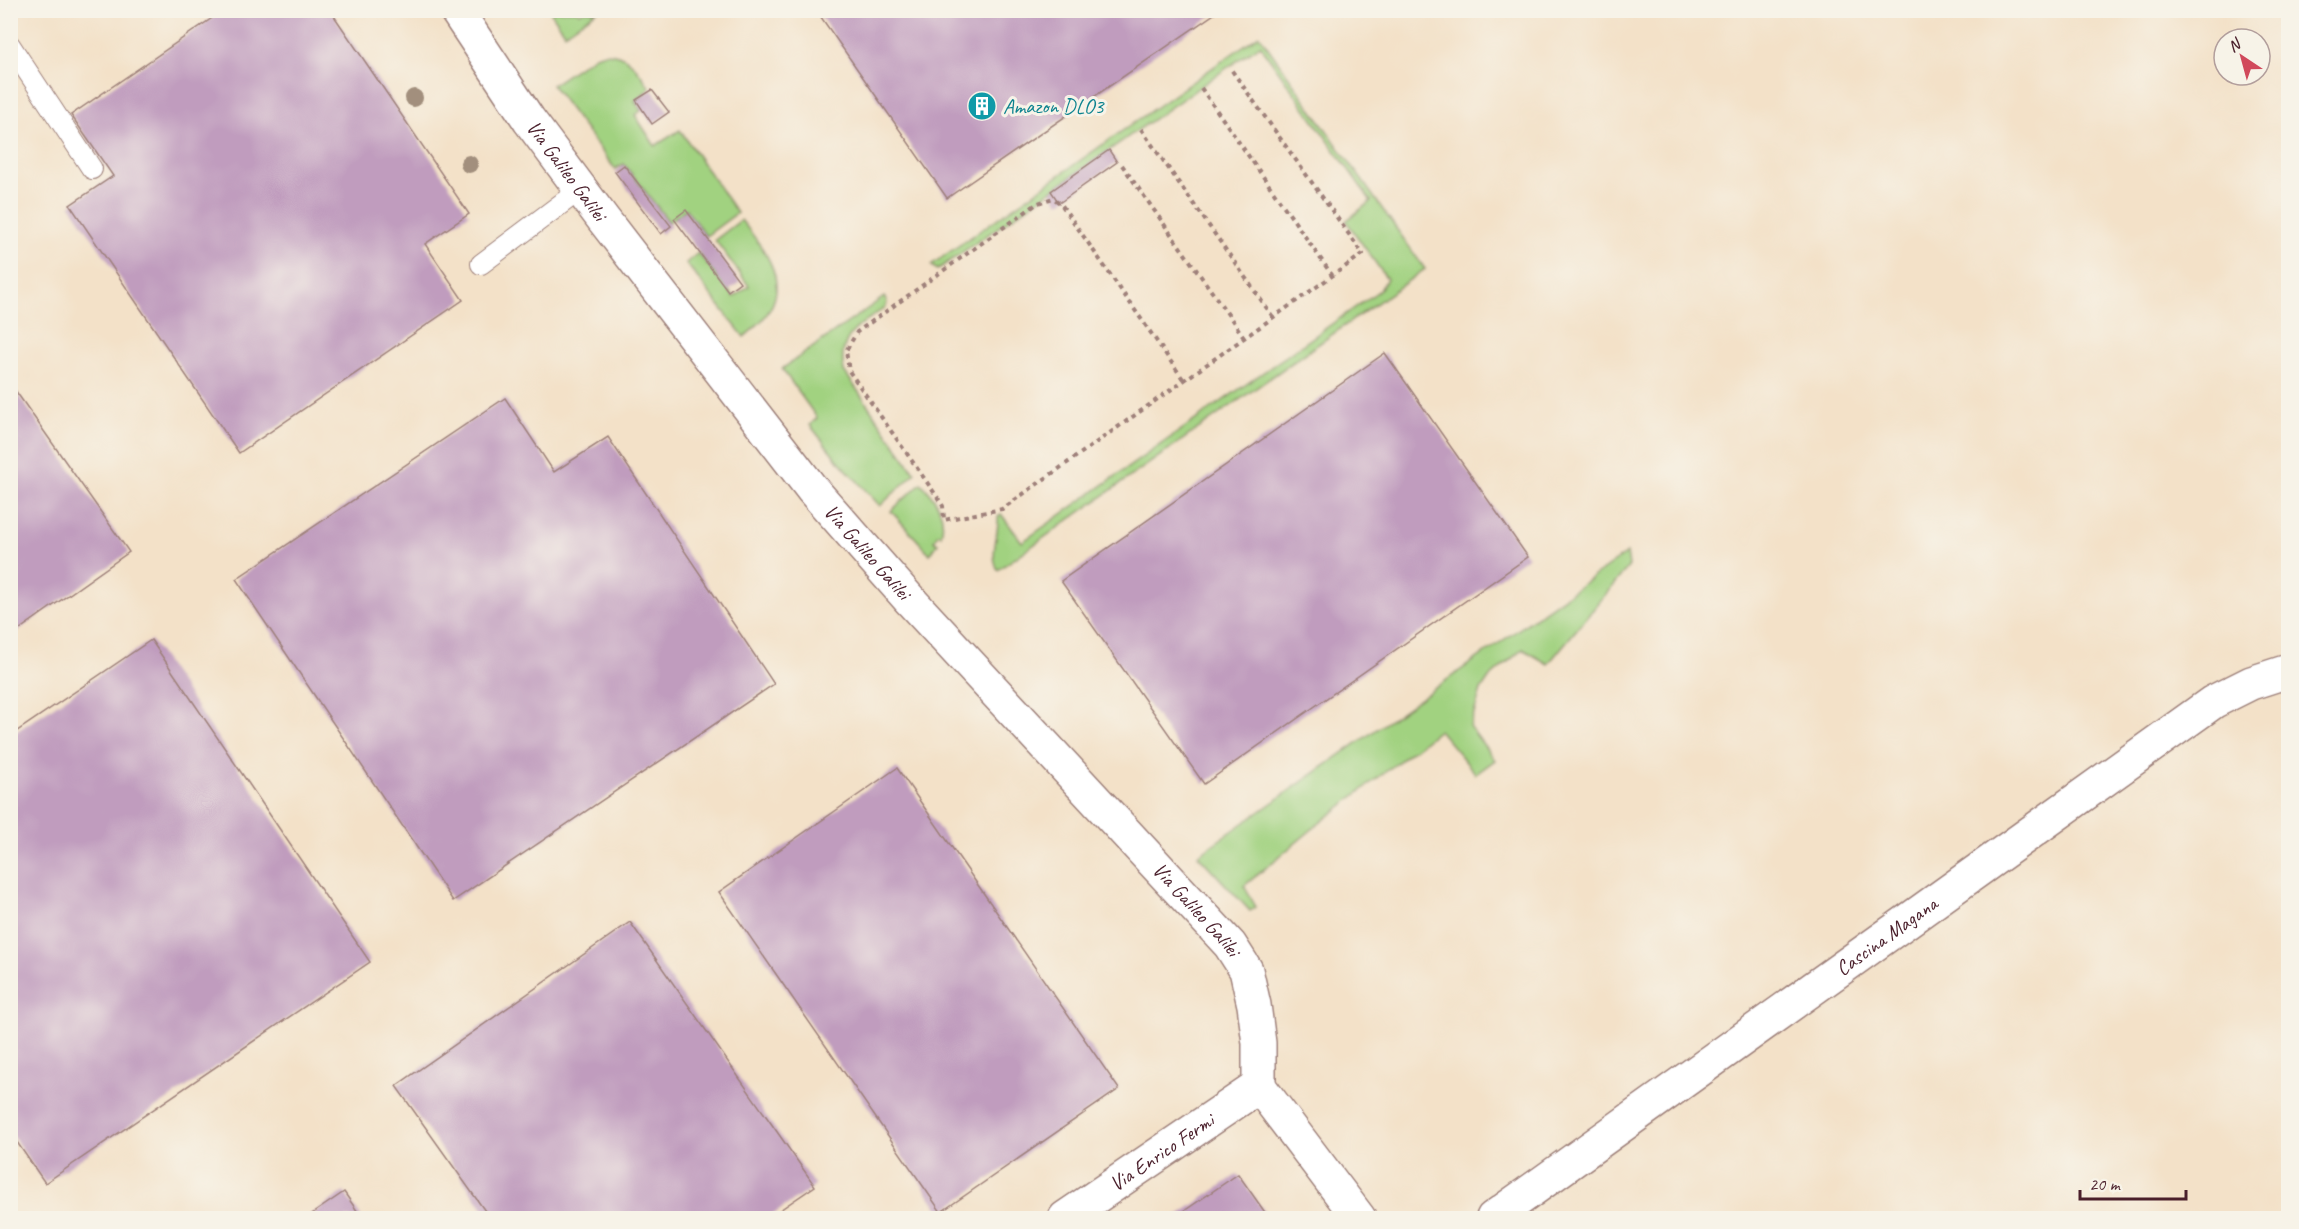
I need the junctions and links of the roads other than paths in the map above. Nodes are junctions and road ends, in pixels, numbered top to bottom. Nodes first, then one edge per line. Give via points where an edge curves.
1 (456, 10) edge
2 (10, 45) edge
3 (92, 169) dead end
4 (581, 189) junction
5 (481, 264) dead end
6 (2289, 671) edge
7 (1259, 1086) junction
8 (1065, 1218) edge
9 (1359, 1218) edge
10 (1493, 1218) edge

1 - 4 street, Via Galileo Galilei
2 - 3 lane
4 - 5 lane
4 - 7 street, Via Galileo Galilei via 812,489 1230,945 1246,970 1254,1005
6 - 10 street, Cascina Magana via 2251,683 2213,702
7 - 8 street, Via Enrico Fermi
7 - 9 street

